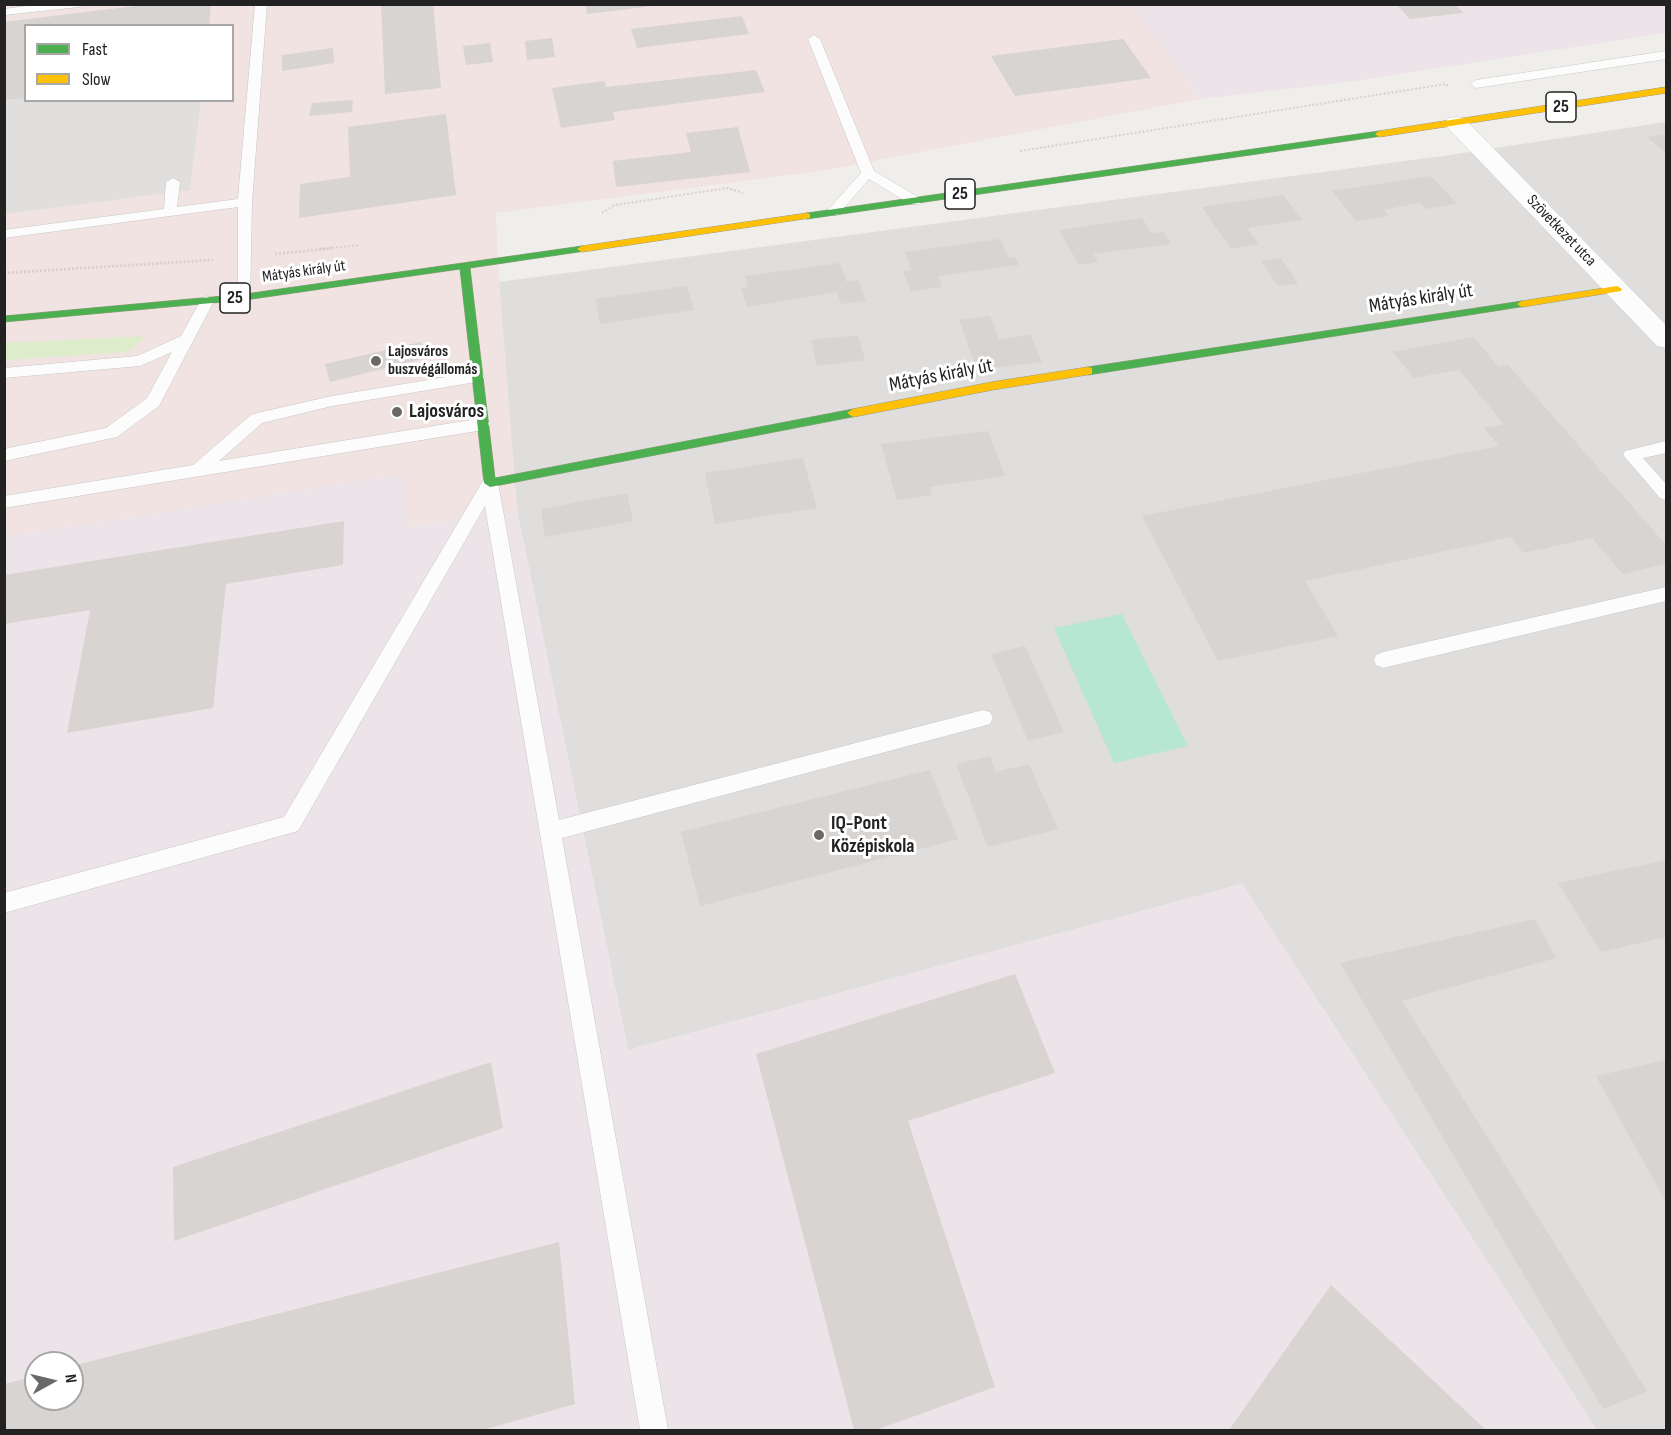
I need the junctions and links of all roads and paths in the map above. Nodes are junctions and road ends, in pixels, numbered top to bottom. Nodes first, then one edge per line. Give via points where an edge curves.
1 (79, 4) edge
2 (261, 4) edge
3 (4, 12) edge
4 (814, 39) dead end
5 (1666, 55) edge
6 (1476, 84) dead end
7 (1666, 90) edge
8 (1483, 119) junction
9 (1455, 123) junction
10 (1010, 153) dead end
11 (868, 173) junction
12 (173, 182) dead end
13 (744, 193) dead end
14 (915, 201) junction
15 (245, 202) junction
16 (833, 212) junction
17 (170, 213) junction
18 (600, 214) dead end
19 (4, 234) edge
20 (366, 245) dead end
21 (246, 257) junction
22 (465, 266) junction
23 (4, 273) edge
24 (1617, 289) junction
25 (245, 297) junction
26 (207, 301) junction
27 (4, 319) edge
28 (185, 340) junction
29 (1666, 340) edge
30 (4, 373) edge
31 (476, 377) junction
32 (483, 424) junction
33 (1666, 447) edge
34 (4, 455) edge
35 (198, 470) junction
36 (490, 483) junction
37 (1666, 494) edge
38 (4, 502) edge
39 (1666, 594) edge
40 (1383, 660) dead end
41 (983, 718) dead end
42 (550, 832) junction
43 (4, 903) edge
44 (654, 1431) edge

1 - 3 lane
2 - 15 lane
4 - 11 lane
5 - 6 lane
7 - 8 main road, Mátyás király út / 25
8 - 9 main road, Mátyás király út / 25
8 - 10 path via 1446,84
9 - 14 main road, Mátyás király út / 25
9 - 24 street, Szövetkezet utca
11 - 14 lane
11 - 16 lane
12 - 17 lane
13 - 18 path via 727,188 615,205
14 - 16 main road, Mátyás király út / 25
15 - 17 lane
15 - 21 lane
16 - 22 main road, Mátyás király út / 25
17 - 19 lane
20 - 21 path
21 - 23 path
21 - 25 lane
22 - 25 main road, Mátyás király út / 25
22 - 31 main road
24 - 29 street, Szövetkezet utca
24 - 36 main road, Mátyás király út via 992,386
25 - 26 main road, Mátyás király út / 25
26 - 27 main road, Mátyás király út / 25
26 - 28 lane
28 - 30 lane via 140,361
28 - 34 lane via 153,402 111,433
31 - 32 main road
31 - 35 lane via 332,400 257,418
32 - 35 lane
32 - 36 main road
33 - 37 lane via 1631,455
35 - 38 lane
36 - 42 lane
36 - 43 lane via 291,824
39 - 40 lane
41 - 42 lane
42 - 44 lane

